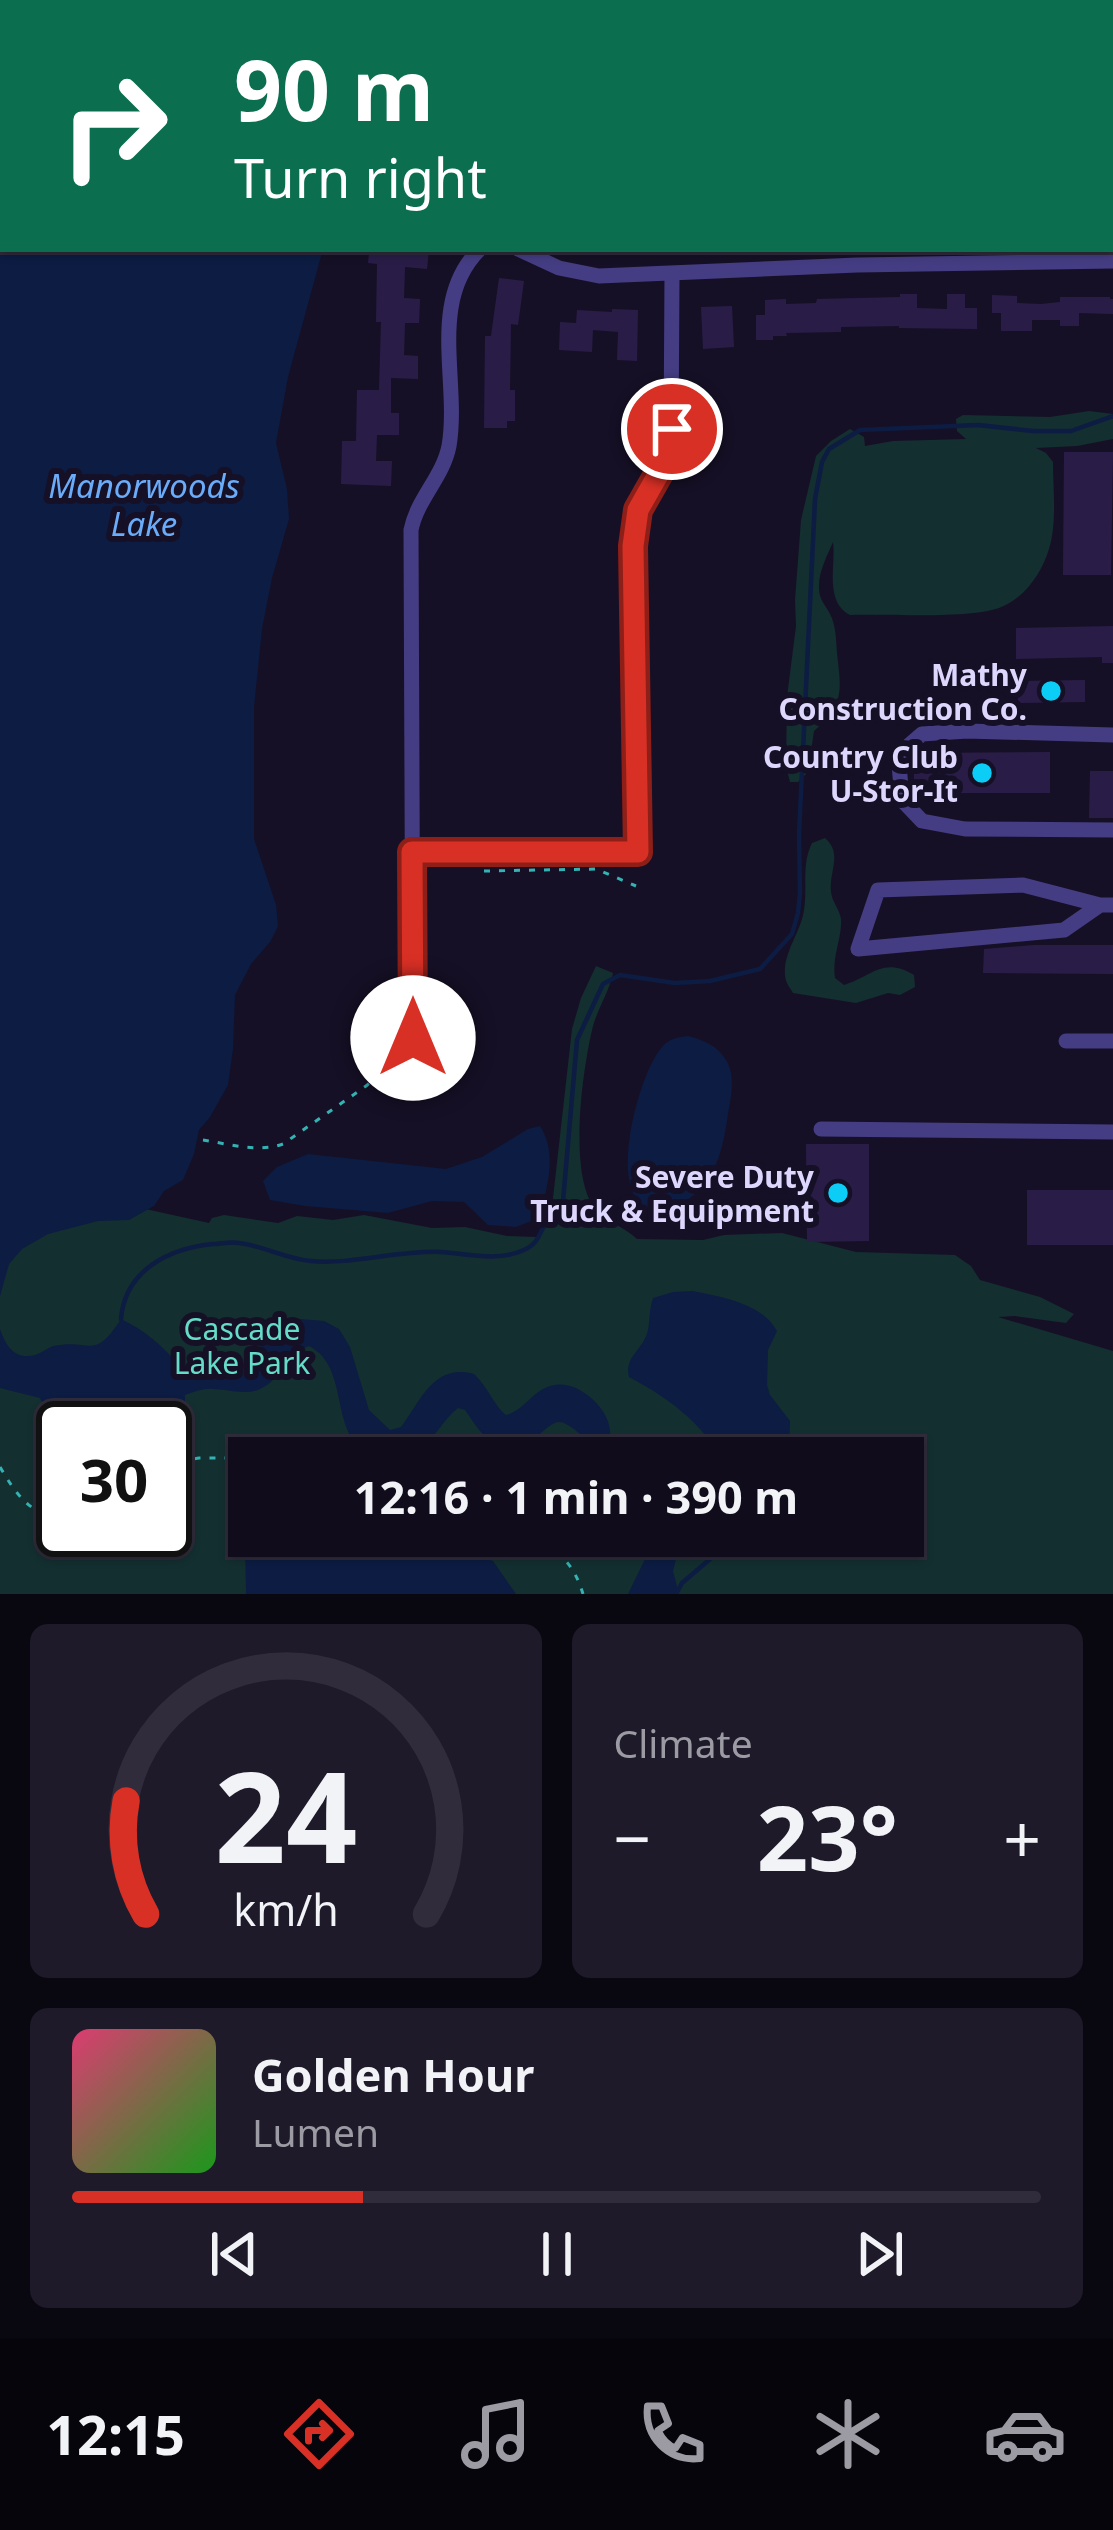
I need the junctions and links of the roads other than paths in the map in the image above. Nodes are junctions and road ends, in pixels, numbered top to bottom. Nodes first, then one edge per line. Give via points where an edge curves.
1 (478, 252) edge
2 (524, 252) edge
3 (1113, 262) edge
4 (672, 274) junction
5 (1113, 735) edge
6 (1113, 830) edge
7 (412, 852) junction
8 (1106, 905) edge
9 (413, 1038) dead end
10 (1113, 1041) edge
11 (1066, 1042) dead end
12 (821, 1129) dead end
13 (1113, 1132) edge

1 - 7 street via 461,274 449,317 448,451 411,530
2 - 4 street via 578,273
3 - 4 street
4 - 7 street via 671,441 641,503 633,546 638,852
5 - 6 street via 922,734 898,764 902,800 922,820 965,829
7 - 9 street
8 - 8 street via 1023,884 878,890 858,949 1064,930
10 - 11 street
12 - 13 street

